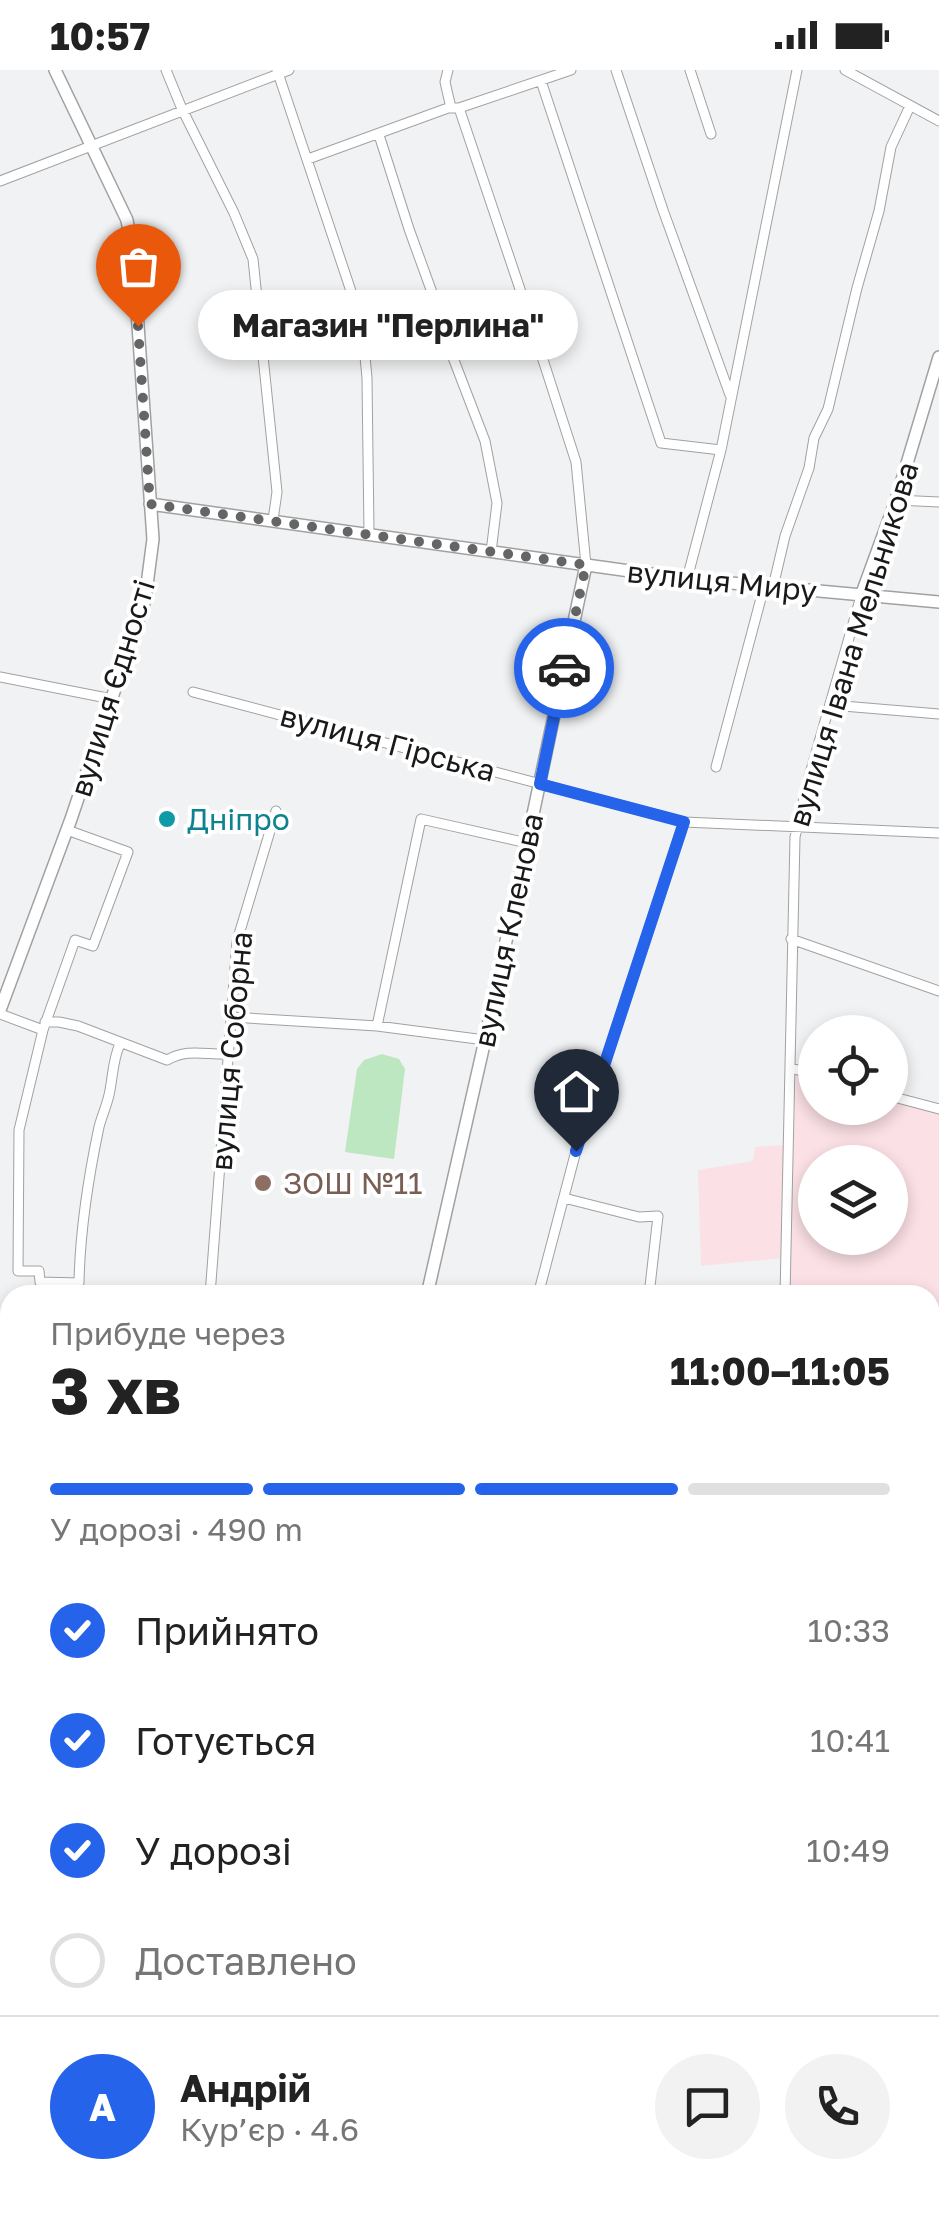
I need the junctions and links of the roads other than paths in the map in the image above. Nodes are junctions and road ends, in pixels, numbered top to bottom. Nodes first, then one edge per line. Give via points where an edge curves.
1 (55, 70) edge
2 (166, 70) edge
3 (448, 70) edge
4 (571, 70) edge
5 (616, 70) edge
6 (690, 70) edge
7 (796, 70) edge
8 (844, 70) edge
9 (281, 71) edge
10 (541, 81) junction
11 (910, 106) junction
12 (455, 108) junction
13 (182, 109) junction
14 (939, 121) edge
15 (710, 134) dead end
16 (379, 135) junction
17 (91, 145) junction
18 (308, 159) junction
19 (0, 180) edge
20 (939, 357) edge
21 (934, 395) edge
22 (731, 398) junction
23 (721, 450) junction
24 (896, 500) junction
25 (939, 502) edge
26 (150, 504) junction
27 (273, 520) junction
28 (369, 534) junction
29 (491, 552) junction
30 (586, 565) junction
31 (687, 579) junction
32 (768, 587) junction
33 (861, 596) junction
34 (939, 602) edge
35 (0, 677) edge
36 (193, 692) dead end
37 (112, 699) junction
38 (831, 705) junction
39 (939, 714) edge
40 (716, 767) dead end
41 (540, 784) junction
42 (276, 811) dead end
43 (684, 822) junction
44 (797, 828) junction
45 (67, 830) junction
46 (939, 833) edge
47 (527, 843) junction
48 (792, 939) junction
49 (939, 991) edge
50 (0, 1012) edge
51 (231, 1017) junction
52 (44, 1026) junction
53 (377, 1026) junction
54 (485, 1040) junction
55 (120, 1044) junction
56 (228, 1054) junction
57 (791, 1068) junction
58 (798, 1070) edge
59 (908, 1101) edge
60 (939, 1110) edge
61 (564, 1198) junction
62 (211, 1285) edge
63 (428, 1285) edge
64 (541, 1285) edge
65 (650, 1285) edge
66 (786, 1285) edge

1 - 17 street, вулиця Єдності
2 - 13 street
3 - 12 street via 445,82
4 - 10 street
5 - 22 street
6 - 15 street
7 - 22 street
8 - 11 street
9 - 13 street
9 - 18 street
10 - 12 street
10 - 23 street via 661,443
11 - 14 street
11 - 32 street via 891,147 828,409
12 - 16 street
12 - 30 street via 576,462
13 - 17 street
13 - 27 street via 253,259 277,492
16 - 18 street
16 - 29 street via 485,441 498,503
17 - 19 street
17 - 26 street, вулиця Єдності via 128,220
18 - 28 street via 362,324
20 - 21 street, вулиця Івана Мельникова
21 - 24 street, вулиця Івана Мельникова
22 - 23 street
23 - 31 street
24 - 25 street
24 - 33 street, вулиця Івана Мельникова
26 - 27 street, вулиця Миру
26 - 37 street, вулиця Єдності via 154,540 145,600
27 - 28 street, вулиця Миру
28 - 29 street, вулиця Миру
29 - 30 street, вулиця Миру
30 - 31 street, вулиця Миру
30 - 41 street, вулиця Кленова
31 - 32 street, вулиця Миру
32 - 33 street, вулиця Миру
32 - 40 street
33 - 34 street, вулиця Миру
33 - 38 street, вулиця Івана Мельникова
35 - 37 street
36 - 41 street, вулиця Гірська
37 - 45 street, вулиця Єдності
38 - 39 street
38 - 44 street, вулиця Івана Мельникова
41 - 43 street, вулиця Гірська
41 - 47 street, вулиця Кленова
42 - 51 street, вулиця Соборна via 237,941
43 - 44 street, вулиця Гірська
43 - 61 street
44 - 46 street, вулиця Гірська
44 - 48 street, вулиця Івана Мельникова
45 - 50 street, вулиця Єдності
45 - 52 street via 128,852 93,946 75,940
47 - 53 street via 421,819
47 - 54 street, вулиця Кленова
48 - 49 street
48 - 57 street, вулиця Івана Мельникова
50 - 52 street
51 - 53 street
51 - 56 street, вулиця Соборна
52 - 55 street via 78,1026
52 - 55 street via 19,1130 18,1193 18,1271 39,1271 40,1282 80,1283 90,1171
53 - 54 street
54 - 63 street, вулиця Кленова
55 - 56 street via 166,1060 190,1051
56 - 62 street, вулиця Соборна
57 - 58 street
57 - 66 street, вулиця Івана Мельникова
59 - 60 street
61 - 64 street
61 - 65 street via 658,1216

